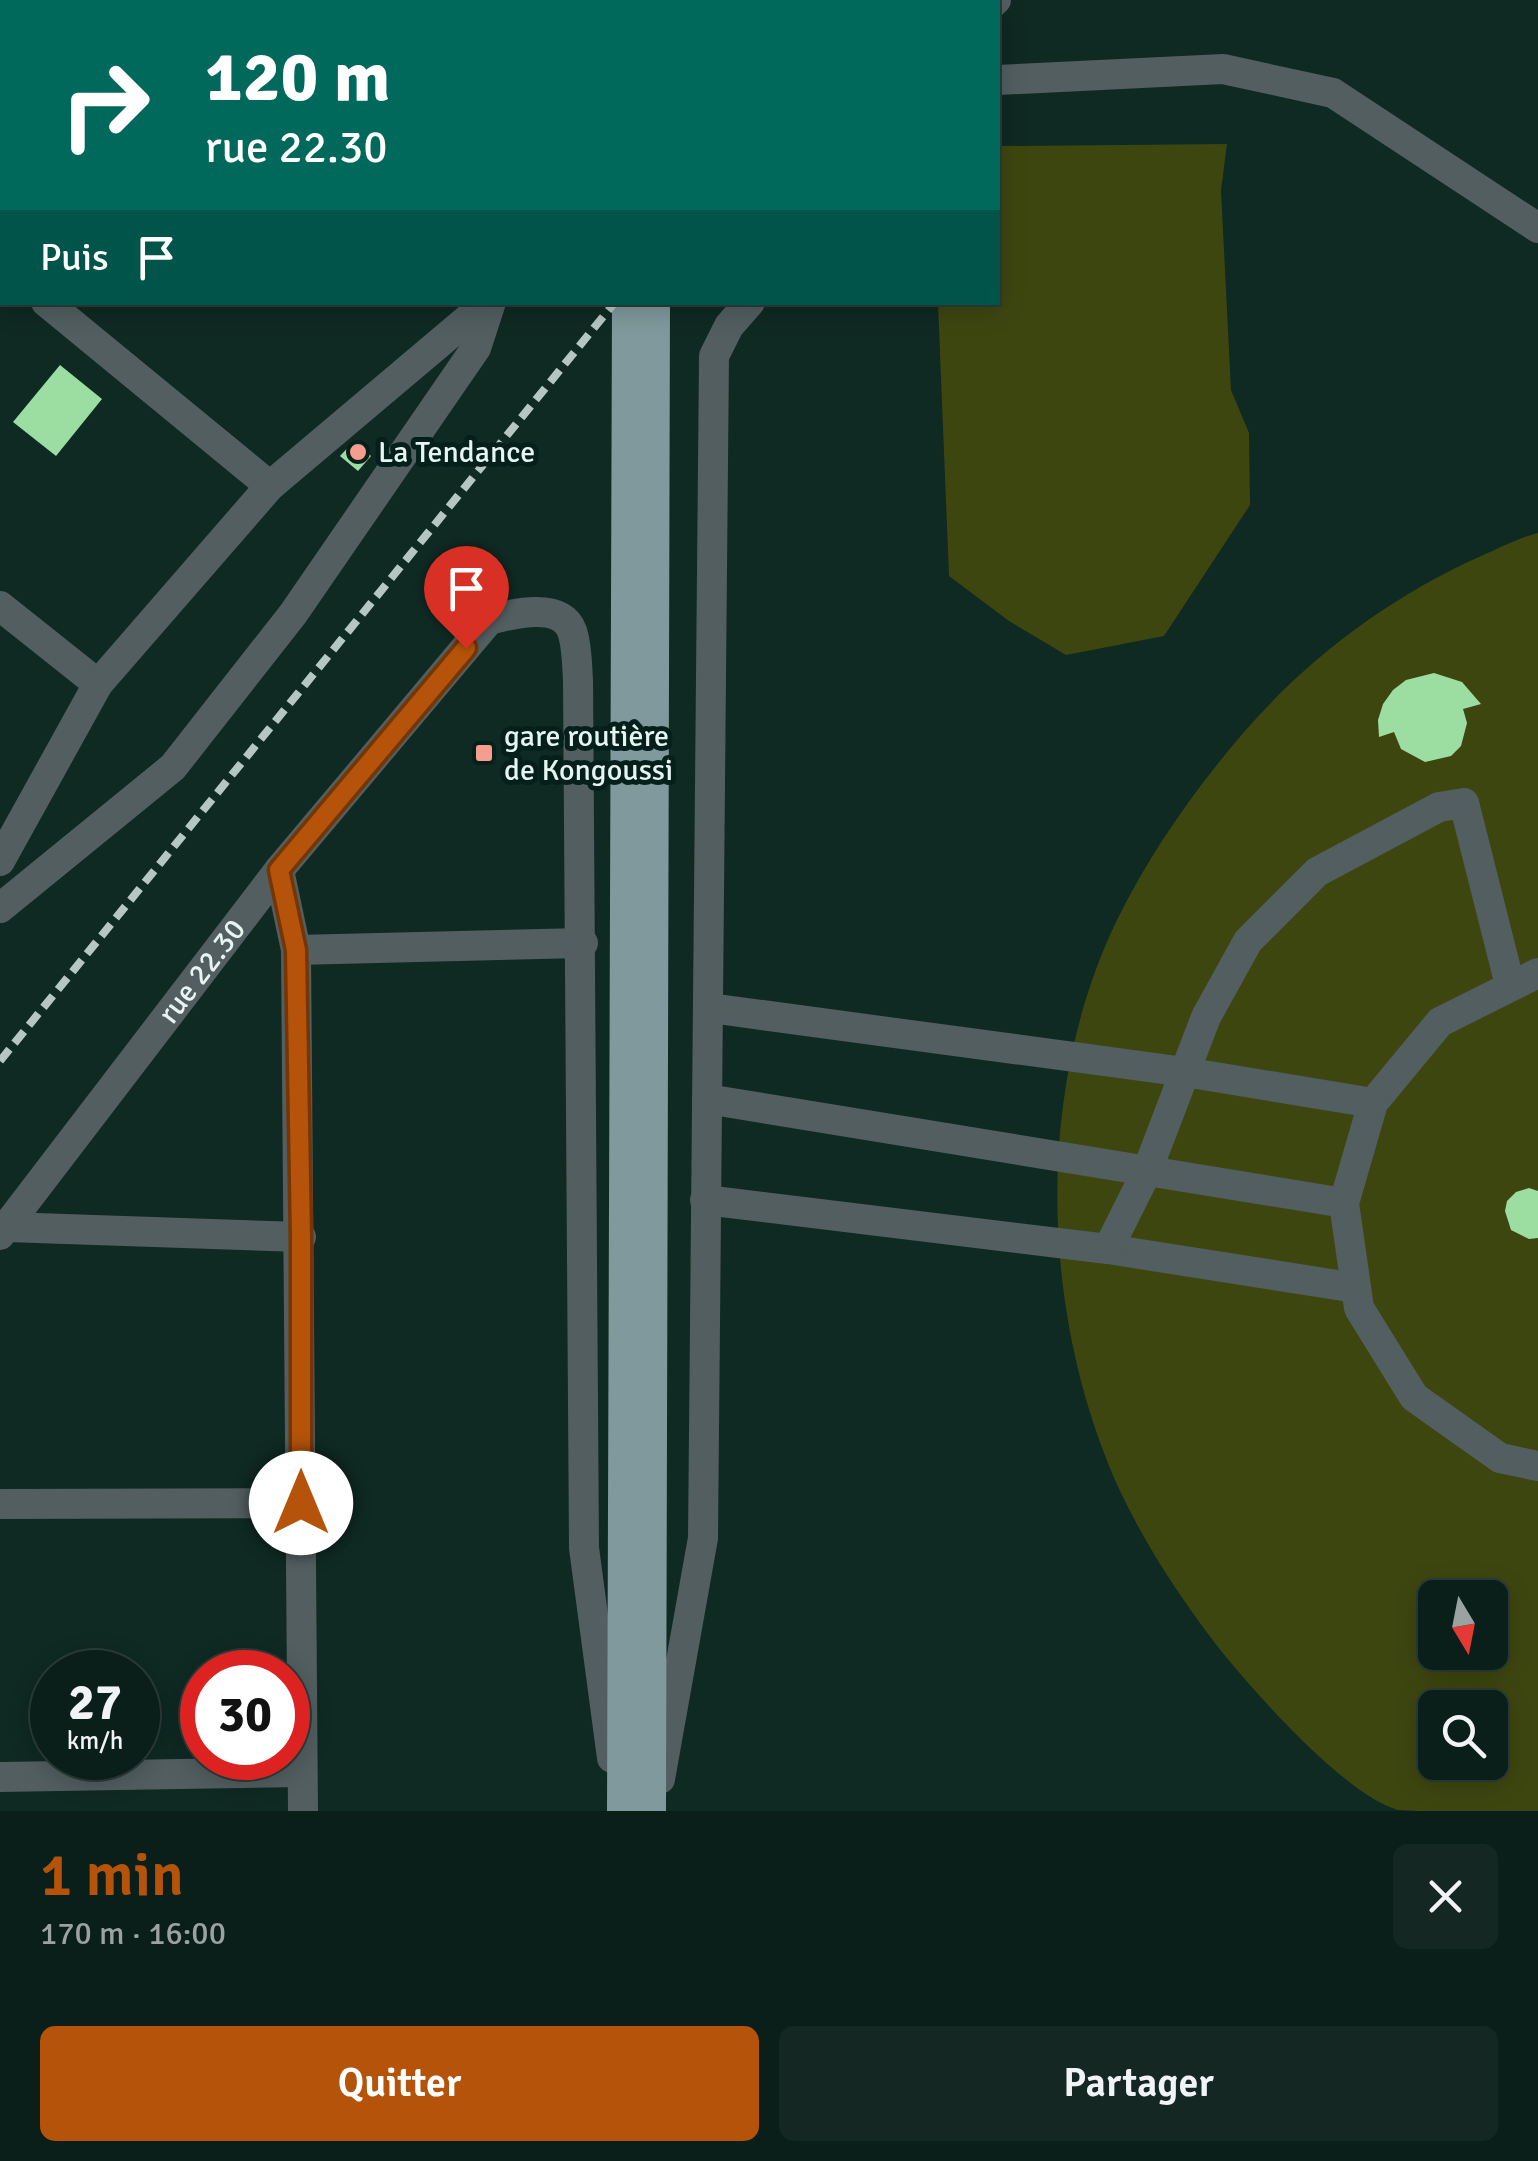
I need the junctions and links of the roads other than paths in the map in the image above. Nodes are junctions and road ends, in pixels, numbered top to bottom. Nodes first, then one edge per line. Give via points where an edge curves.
1 (1000, 80) edge
2 (1538, 228) edge
3 (50, 305) edge
4 (486, 305) edge
5 (489, 305) edge
6 (627, 305) edge
7 (655, 305) edge
8 (747, 305) edge
9 (270, 486) junction
10 (0, 606) edge
11 (98, 684) junction
12 (0, 861) edge
13 (279, 870) junction
14 (0, 908) edge
15 (583, 943) junction
16 (296, 950) junction
17 (1524, 979) edge
18 (710, 1008) junction
19 (1185, 1072) junction
20 (707, 1100) junction
21 (1374, 1103) junction
22 (1146, 1170) junction
23 (706, 1200) junction
24 (1344, 1203) junction
25 (3, 1231) edge
26 (301, 1237) junction
27 (1108, 1250) junction
28 (1356, 1288) junction
29 (1538, 1466) edge
30 (301, 1503) junction
31 (0, 1504) edge
32 (302, 1650) edge
33 (180, 1774) edge
34 (0, 1776) edge
35 (302, 1780) edge
36 (304, 1811) edge
37 (620, 1811) edge
38 (652, 1811) edge

1 - 2 street via 1223,68 1333,94
3 - 9 street
4 - 9 street
5 - 14 street via 476,348 294,614 173,767
6 - 37 main road
7 - 38 main road
8 - 18 street via 714,356
9 - 11 street
10 - 11 street
11 - 12 street
13 - 15 street, rue 22.30 via 490,620 542,612 572,628
13 - 16 street
13 - 25 street, rue 22.30
15 - 16 street
15 - 37 street via 584,1548
16 - 26 street
17 - 19 street via 1464,802 1438,807 1318,872 1248,942 1206,1017
17 - 21 street via 1440,1022
18 - 19 street
18 - 20 street
19 - 21 street
19 - 22 street
20 - 22 street
20 - 23 street
21 - 24 street
22 - 24 street
22 - 27 street
23 - 27 street
23 - 38 street via 703,1538
24 - 28 street
25 - 26 street
26 - 30 street
27 - 28 street
28 - 29 street via 1359,1308 1414,1397 1500,1458
30 - 31 street
30 - 32 street
33 - 34 street
35 - 36 street

